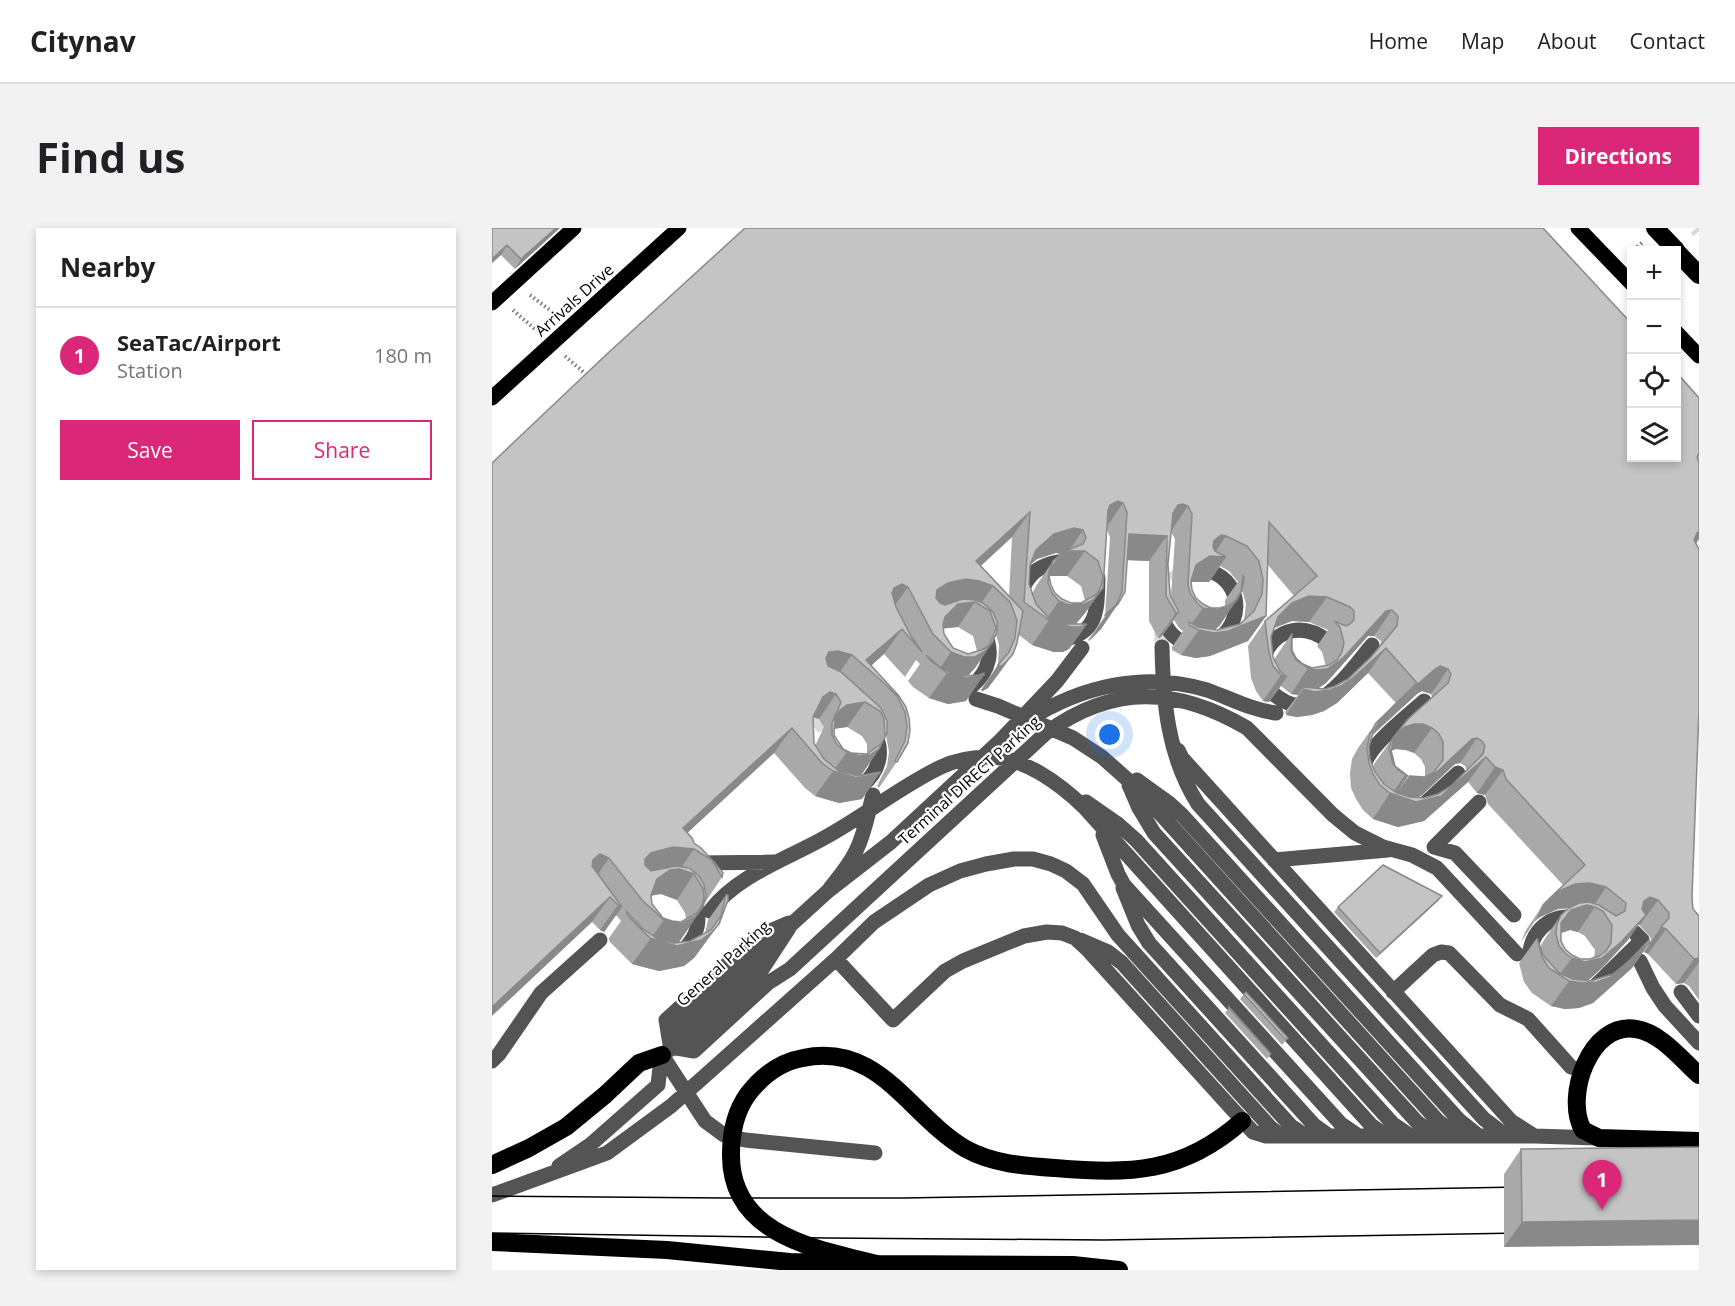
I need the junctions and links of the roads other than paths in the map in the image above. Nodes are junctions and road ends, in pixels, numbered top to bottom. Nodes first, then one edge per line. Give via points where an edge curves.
1 (574, 228) edge
2 (679, 228) edge
3 (1578, 228) edge
4 (1655, 228) edge
5 (1671, 246) edge
6 (1681, 256) edge
7 (1699, 275) edge
8 (1627, 279) edge
9 (492, 303) edge
10 (1681, 336) edge
11 (1699, 356) edge
12 (492, 398) edge
13 (1059, 562) edge
14 (1099, 567) edge
15 (1204, 570) edge
16 (1161, 596) dead end
17 (1022, 613) edge
18 (969, 619) edge
19 (1046, 639) dead end
20 (1328, 641) dead end
21 (1372, 645) edge
22 (1162, 647) tunnel mouth
23 (1082, 648) dead end
24 (956, 692) edge
25 (976, 699) dead end
26 (1424, 701) edge
27 (1276, 713) dead end
28 (865, 722) edge
29 (1169, 728) junction
30 (1001, 740) junction
31 (1102, 757) junction
32 (1178, 767) junction
33 (1120, 774) junction
34 (1458, 774) edge
35 (1056, 783) junction
36 (1364, 787) dead end
37 (848, 791) edge
38 (873, 795) dead end
39 (1479, 802) dead end
40 (1139, 807) junction
41 (1405, 814) edge
42 (1094, 819) junction
43 (1434, 847) junction
44 (1216, 852) junction
45 (1274, 860) junction
46 (776, 862) junction
47 (684, 863) edge
48 (1118, 874) junction
49 (678, 885) edge
50 (1177, 886) junction
51 (828, 891) junction
52 (1092, 895) junction
53 (711, 911) dead end
54 (1514, 915) dead end
55 (799, 918) junction
56 (1594, 925) edge
57 (1634, 932) edge
58 (1069, 935) junction
59 (600, 940) edge
60 (1517, 954) dead end
61 (665, 959) edge
62 (836, 959) junction
63 (1640, 960) dead end
64 (1122, 963) junction
65 (1538, 982) edge
66 (1393, 992) junction
67 (1681, 992) dead end
68 (1581, 994) edge
69 (1699, 1016) edge
70 (1699, 1043) edge
71 (666, 1051) junction
72 (492, 1061) edge
73 (1583, 1070) junction
74 (1699, 1075) edge
75 (686, 1093) junction
76 (1242, 1121) junction
77 (1357, 1135) junction
78 (1409, 1135) junction
79 (1457, 1135) junction
80 (1505, 1135) junction
81 (1281, 1136) junction
82 (1304, 1136) junction
83 (1328, 1136) junction
84 (1385, 1136) junction
85 (1435, 1136) junction
86 (1480, 1136) junction
87 (1535, 1136) junction
88 (731, 1137) junction
89 (1599, 1138) junction
90 (1699, 1141) edge
91 (876, 1153) dead end
92 (492, 1165) edge
93 (541, 1177) junction
94 (492, 1195) edge
95 (492, 1242) edge
96 (877, 1264) junction
97 (1119, 1270) edge

1 - 9 main road
2 - 12 main road, Arrivals Drive
3 - 8 main road
4 - 5 highway
6 - 7 highway
10 - 11 main road
13 - 17 lane via 1043,566 1026,581 1019,601
14 - 19 lane via 1097,608 1090,626 1064,640
15 - 16 lane via 1222,577 1235,598 1234,622 1216,641 1197,645 1178,640 1162,620
18 - 24 lane via 983,631 990,654 980,679
20 - 21 lane via 1318,633 1294,629 1272,641 1262,664 1269,689 1289,704 1315,703
22 - 29 lane
23 - 30 lane
25 - 31 lane via 1073,738
26 - 36 lane via 1370,751 1364,762
27 - 30 lane via 1192,686 1138,681 1061,701
28 - 37 lane via 879,743 877,769 860,787
29 - 32 lane
29 - 45 lane via 1182,758
30 - 51 lane via 891,842
31 - 33 lane
31 - 44 lane via 1169,802
32 - 44 lane via 1189,806
32 - 80 lane via 1198,804 1484,1119
33 - 40 lane
33 - 79 lane via 1138,789 1438,1121
34 - 41 lane via 1429,802
35 - 42 lane
35 - 46 lane via 1008,760 973,757 957,761
35 - 50 lane via 1119,825
38 - 51 lane via 856,850
39 - 43 lane
40 - 50 lane via 1158,854
40 - 85 lane via 1154,833 1417,1122
42 - 48 lane
42 - 84 lane via 1363,1117
43 - 45 lane
43 - 54 lane via 1455,853
44 - 86 lane via 1459,1120
45 - 66 lane
46 - 47 lane
46 - 53 lane via 733,887
48 - 77 lane via 1341,1124
48 - 83 lane via 1138,926 1149,942
49 - 61 lane via 692,898 699,921 688,946
50 - 78 lane via 1394,1124
51 - 55 lane
52 - 62 lane via 1074,876 1051,864 1014,859 986,864 929,885 898,904
52 - 64 lane via 1113,951
52 - 82 lane via 1118,935
55 - 71 lane, General Parking via 761,971 682,1043
55 - 71 lane, General Parking via 758,936 666,1020
56 - 65 lane via 1564,917 1537,932 1529,956
57 - 68 lane via 1642,940 1599,984
58 - 62 lane via 1035,933 963,961 945,971 893,1020
58 - 64 lane via 1101,948
58 - 76 lane via 1087,949
59 - 72 lane via 541,993
60 - 71 lane, Terminal DIRECT Parking via 1437,868 1355,834 1247,728 1196,704 1157,697 1119,699 1082,710 1055,726 800,960 768,983 694,1051
62 - 75 lane
63 - 70 lane via 1665,1006
64 - 81 lane
66 - 73 lane via 1433,955 1449,953 1500,1005 1528,1019 1571,1067
66 - 87 lane via 1511,1121
67 - 69 lane
71 - 75 lane
71 - 92 highway via 639,1062 566,1127
71 - 93 lane, General Parking via 658,1085 590,1145
73 - 74 highway via 1601,1039 1628,1028 1654,1036
73 - 89 highway via 1577,1114 1583,1130
75 - 88 lane via 705,1121
75 - 93 lane via 607,1154
76 - 81 lane via 1253,1132
76 - 88 highway via 1219,1140 1191,1155 1144,1169 1103,1172 1025,1166 967,1149 871,1068 854,1060 814,1055 784,1064 757,1082 744,1099
77 - 83 lane
77 - 84 lane
78 - 84 lane
78 - 85 lane
79 - 85 lane
79 - 86 lane
80 - 86 lane
80 - 87 lane
81 - 82 lane
82 - 83 lane
87 - 89 lane
88 - 91 lane
88 - 96 highway via 736,1183 753,1215 779,1233 816,1249
89 - 90 highway
93 - 94 lane
95 - 96 highway
96 - 97 highway via 1073,1265

